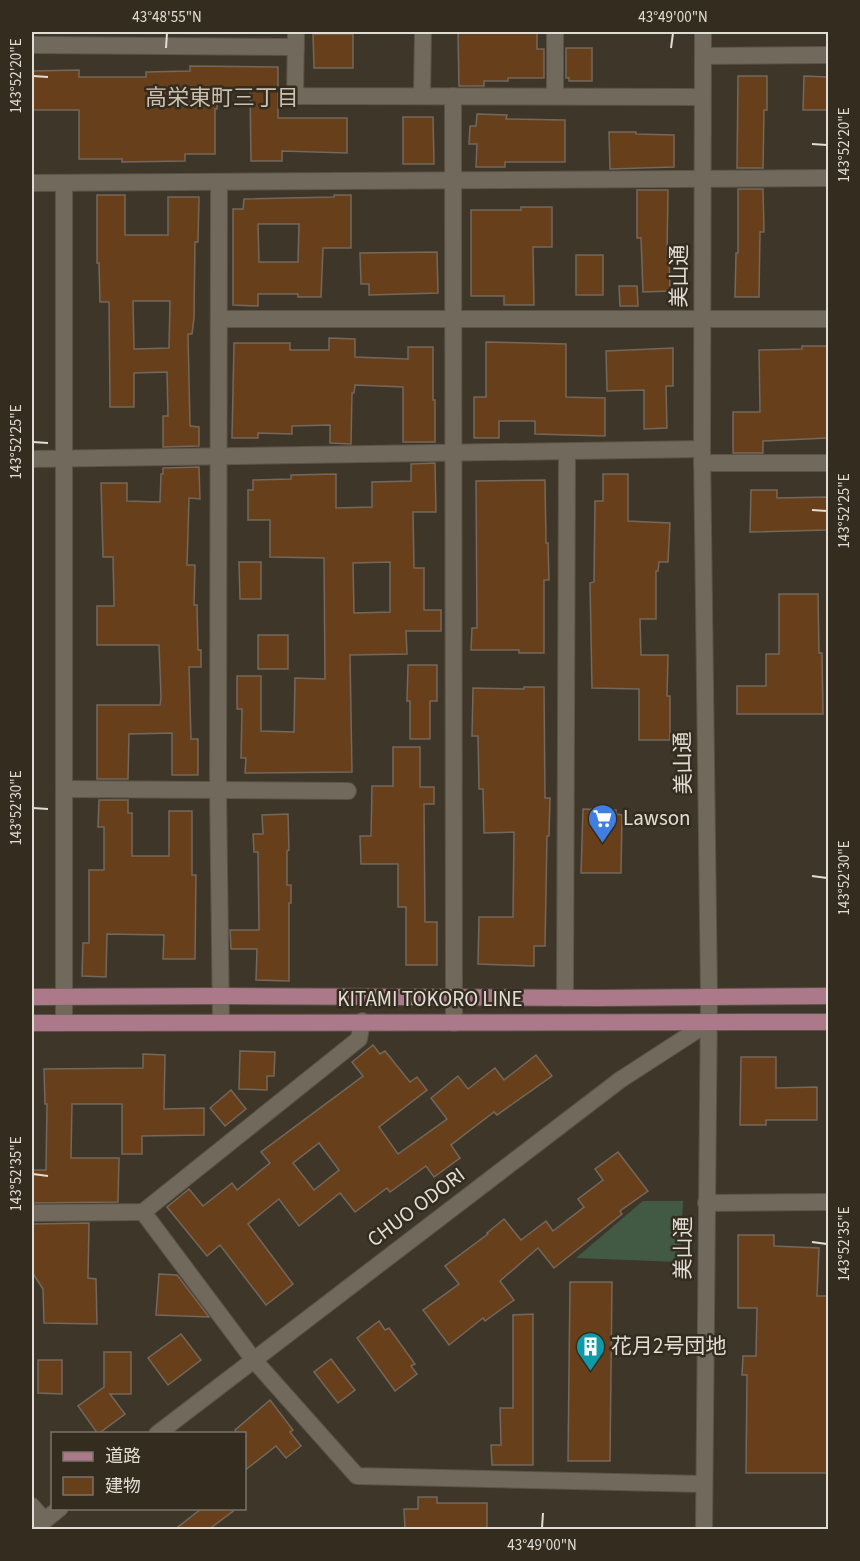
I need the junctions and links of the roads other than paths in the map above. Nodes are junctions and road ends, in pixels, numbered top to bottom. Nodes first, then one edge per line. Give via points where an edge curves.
1 (423, 32) edge
2 (555, 32) edge
3 (703, 32) edge
4 (64, 39) edge
5 (174, 39) edge
6 (296, 39) edge
7 (32, 45) edge
8 (828, 55) edge
9 (703, 56) junction
10 (422, 96) junction
11 (453, 96) junction
12 (555, 96) junction
13 (702, 97) junction
14 (702, 178) junction
15 (828, 178) edge
16 (454, 179) junction
17 (219, 182) junction
18 (32, 183) edge
19 (64, 183) junction
20 (702, 318) junction
21 (219, 319) junction
22 (828, 319) edge
23 (454, 320) junction
24 (567, 452) junction
25 (454, 453) junction
26 (218, 456) junction
27 (702, 456) junction
28 (65, 458) junction
29 (32, 459) edge
30 (828, 463) edge
31 (64, 789) junction
32 (218, 789) junction
33 (348, 791) dead end
34 (64, 996) junction
35 (220, 996) junction
36 (828, 996) edge
37 (32, 997) edge
38 (454, 997) junction
39 (565, 998) junction
40 (709, 998) junction
41 (362, 1021) junction
42 (221, 1022) junction
43 (828, 1022) edge
44 (32, 1023) edge
45 (64, 1023) junction
46 (454, 1023) junction
47 (708, 1023) junction
48 (828, 1202) edge
49 (706, 1203) junction
50 (143, 1212) junction
51 (32, 1213) edge
52 (253, 1359) junction
53 (159, 1432) edge
54 (704, 1484) junction
55 (32, 1506) edge
56 (59, 1510) edge
57 (38, 1525) edge
58 (704, 1530) edge

1 - 10 street
2 - 12 street
3 - 9 street, 美山通
4 - 5 street
4 - 7 street
5 - 6 street
6 - 10 street via 295,96
8 - 9 street
9 - 13 street, 美山通
10 - 11 street
11 - 12 street
11 - 16 street
12 - 13 street
13 - 14 street, 美山通
14 - 15 street
14 - 16 street
14 - 20 street, 美山通
16 - 17 street
16 - 23 street
17 - 19 street
17 - 21 street
18 - 19 street
19 - 28 street
20 - 22 street
20 - 23 street
20 - 27 street, 美山通
21 - 23 street
21 - 26 street
23 - 25 street
24 - 25 street
24 - 27 street
24 - 39 street
25 - 26 street
25 - 38 street
26 - 28 street
26 - 32 street
27 - 30 street
27 - 40 street, 美山通
28 - 29 street
28 - 31 street
31 - 32 street
31 - 34 street
32 - 33 street
32 - 35 street
34 - 35 main road, KITAMI TOKORO LINE
34 - 37 main road, KITAMI TOKORO LINE
34 - 45 street
35 - 38 main road, KITAMI TOKORO LINE
35 - 42 street
36 - 40 main road, KITAMI TOKORO LINE
38 - 39 main road, KITAMI TOKORO LINE
38 - 46 street
39 - 40 main road, KITAMI TOKORO LINE
40 - 47 street, 美山通
41 - 42 main road, KITAMI TOKORO LINE
41 - 46 main road, KITAMI TOKORO LINE
41 - 50 street via 359,1039
42 - 45 main road, KITAMI TOKORO LINE
43 - 47 main road, KITAMI TOKORO LINE
44 - 45 main road, KITAMI TOKORO LINE
46 - 47 main road, KITAMI TOKORO LINE
47 - 49 street, 美山通
47 - 52 street, CHUO ODORI via 620,1080
48 - 49 street
49 - 54 street, 美山通
50 - 51 street
50 - 52 street
52 - 53 street, CHUO ODORI
52 - 54 street via 357,1476
54 - 58 street, 美山通
55 - 57 street
56 - 57 street

